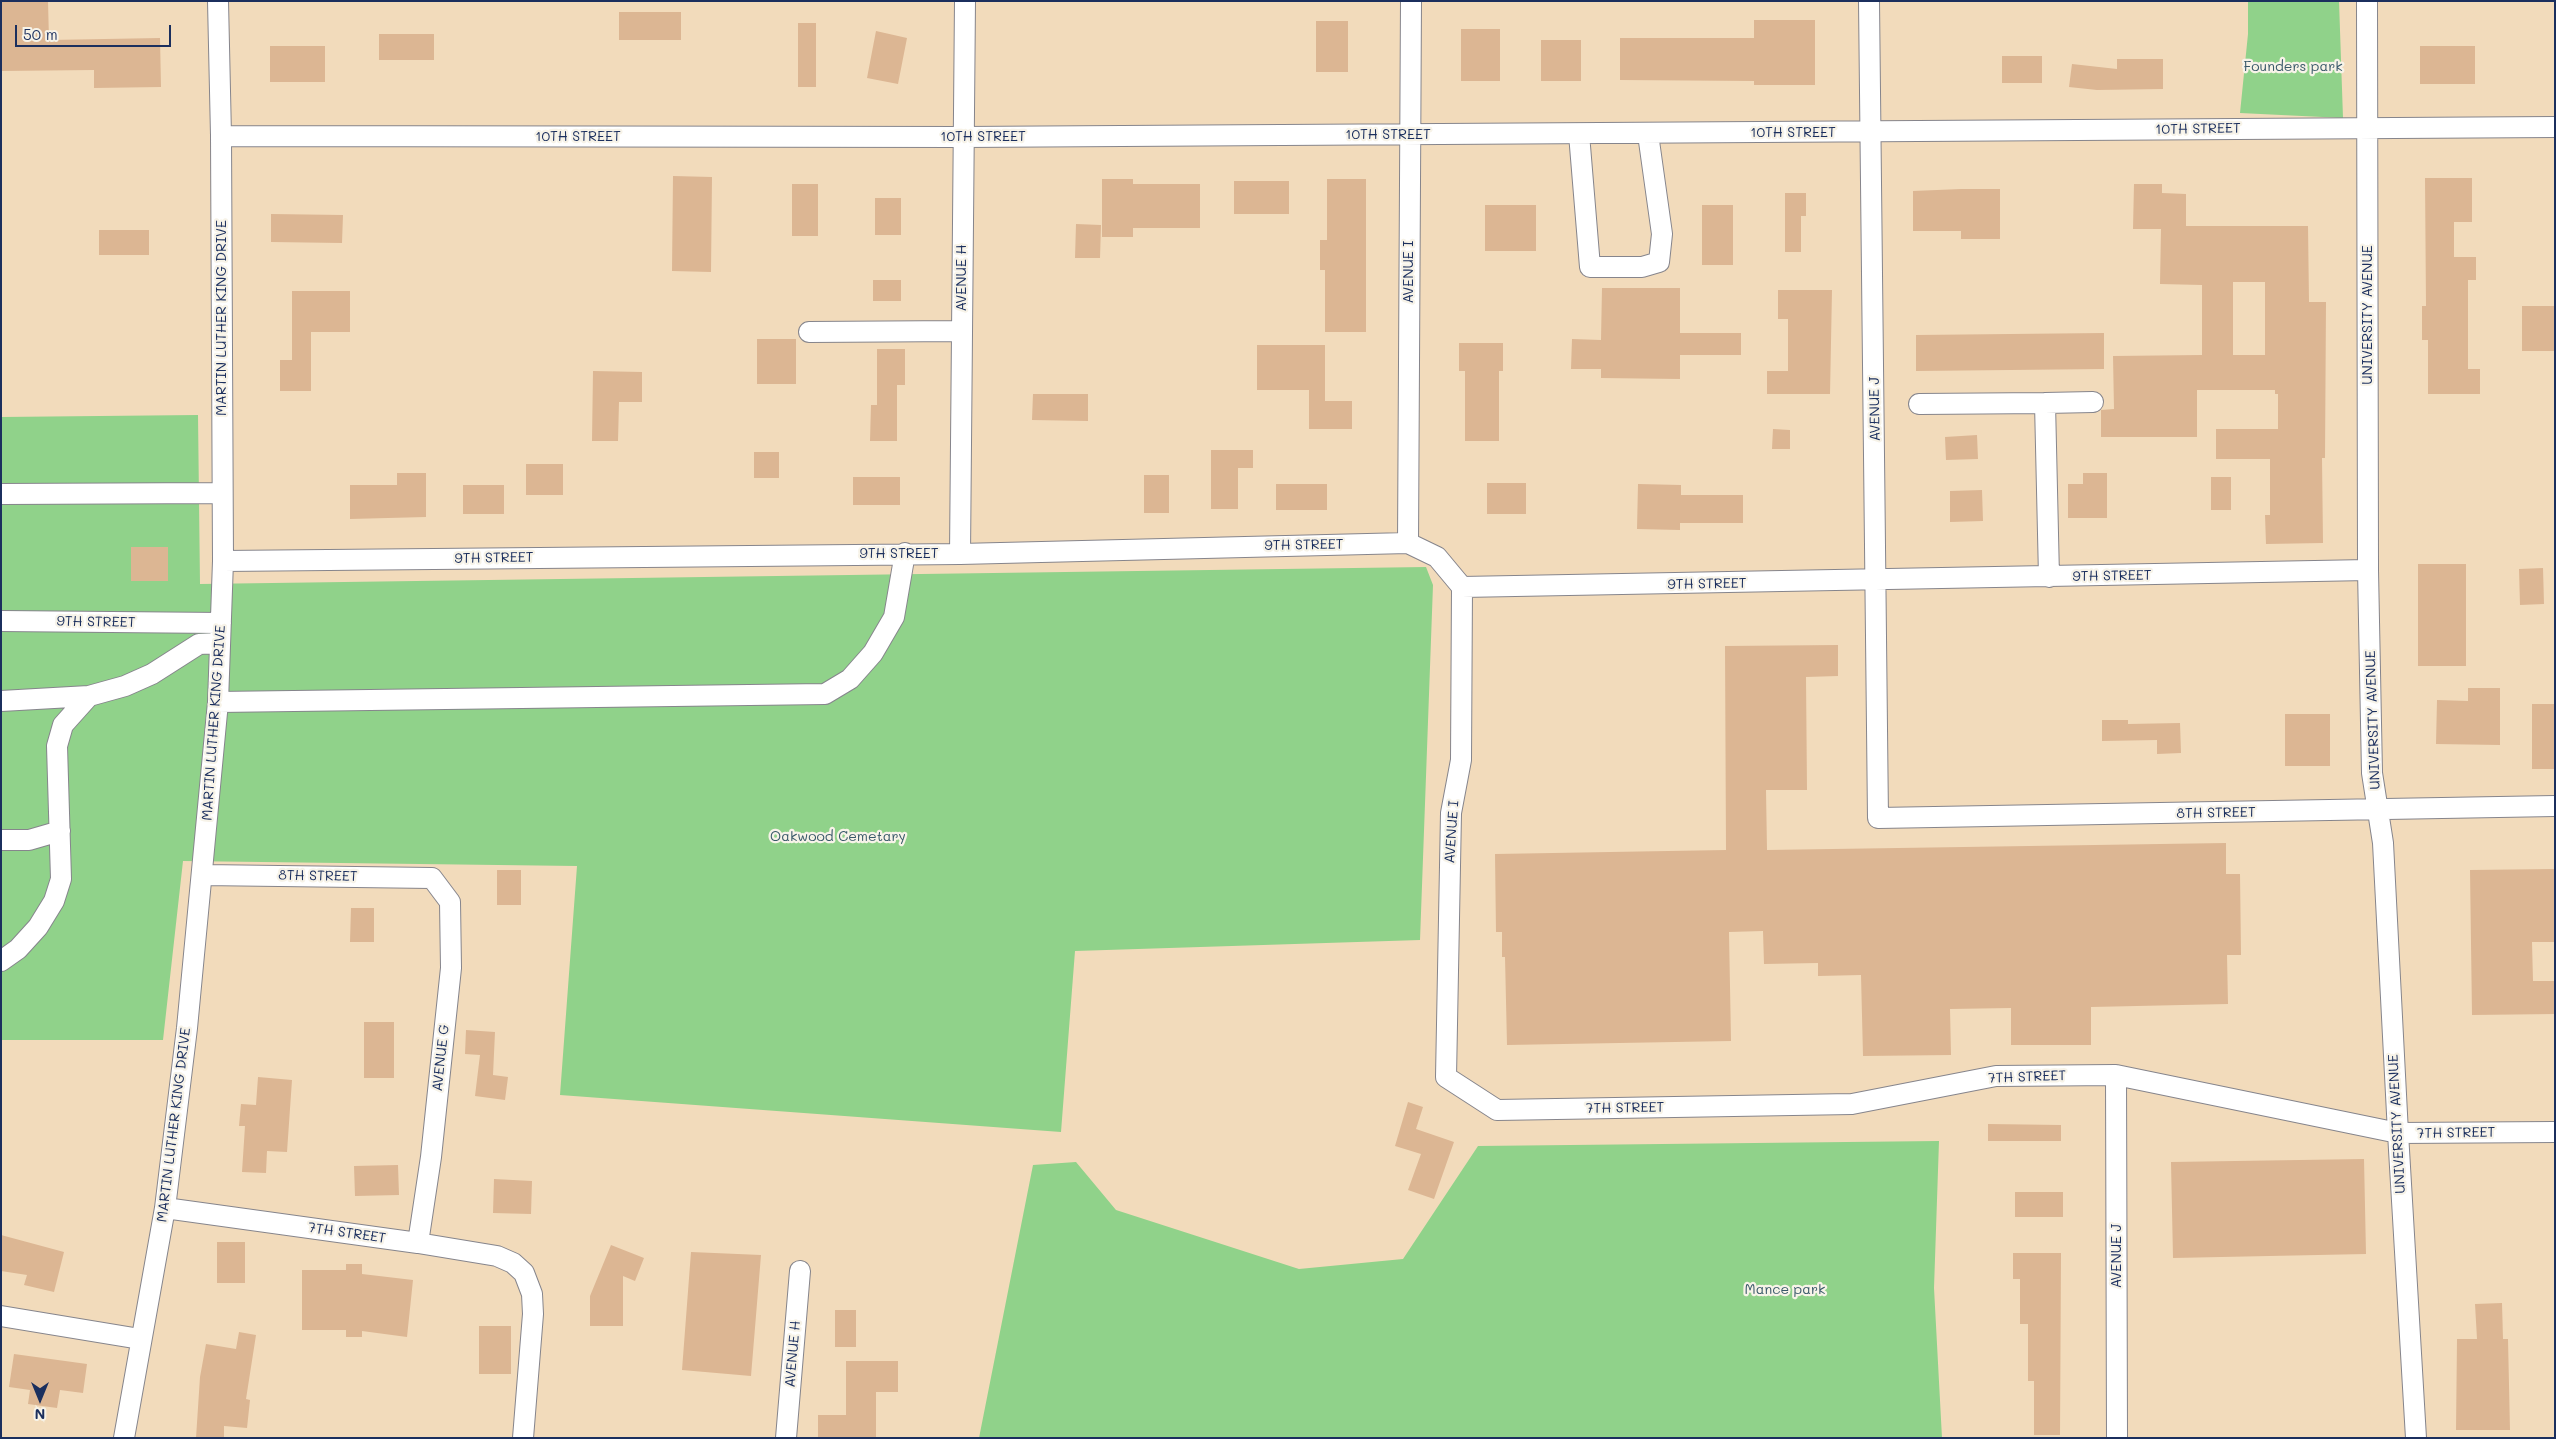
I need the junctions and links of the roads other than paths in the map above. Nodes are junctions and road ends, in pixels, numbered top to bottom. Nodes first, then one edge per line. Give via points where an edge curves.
1 (218, 1) edge
2 (965, 1) edge
3 (1411, 1) edge
4 (1869, 1) edge
5 (2367, 1) edge
6 (2367, 127) junction
7 (2555, 127) edge
8 (1871, 133) junction
9 (1579, 134) junction
10 (1648, 134) junction
11 (1410, 135) junction
12 (221, 136) junction
13 (963, 137) junction
14 (962, 331) junction
15 (809, 332) dead end
16 (2093, 402) dead end
17 (2045, 403) junction
18 (1919, 404) dead end
19 (222, 493) junction
20 (1, 494) edge
21 (1408, 543) junction
22 (905, 553) junction
23 (960, 554) junction
24 (223, 561) junction
25 (2368, 570) junction
26 (2048, 577) junction
27 (1877, 581) junction
28 (1462, 587) junction
29 (1, 621) edge
30 (221, 623) junction
31 (220, 643) junction
32 (89, 696) junction
33 (1, 701) edge
34 (218, 702) junction
35 (2555, 806) edge
36 (2378, 810) junction
37 (1878, 818) joint
38 (60, 831) junction
39 (1, 840) edge
40 (203, 875) junction
41 (432, 878) joint
42 (1, 961) edge
43 (2116, 1075) junction
44 (1446, 1078) joint
45 (2555, 1132) edge
46 (2398, 1134) junction
47 (165, 1208) junction
48 (418, 1243) junction
49 (800, 1271) dead end
50 (1, 1316) edge
51 (140, 1339) junction
52 (124, 1438) edge
53 (523, 1438) edge
54 (786, 1438) edge
55 (2117, 1438) edge
56 (2416, 1438) edge

1 - 12 street, MARTIN LUTHER KING DRIVE
2 - 13 street, AVENUE H
3 - 11 street, AVENUE I
4 - 8 street, AVENUE J
5 - 6 street, UNIVERSITY AVENUE
6 - 7 street, 10TH STREET
6 - 8 street, 10TH STREET
6 - 25 street, UNIVERSITY AVENUE
8 - 10 street, 10TH STREET
8 - 27 street, AVENUE J
9 - 10 street, 10TH STREET
9 - 10 street via 1590,267 1642,267 1659,262 1662,234
9 - 11 street, 10TH STREET
11 - 13 street, 10TH STREET
11 - 21 street, AVENUE I
12 - 13 street, 10TH STREET
12 - 19 street, MARTIN LUTHER KING DRIVE
13 - 14 street, AVENUE H
14 - 15 street
14 - 23 street, AVENUE H
16 - 17 street
17 - 18 street
17 - 26 street
19 - 20 street
19 - 24 street, MARTIN LUTHER KING DRIVE
21 - 23 street, 9TH STREET
21 - 28 street, 9TH STREET via 1437,557
22 - 23 street, 9TH STREET
22 - 24 street, 9TH STREET
22 - 34 street via 894,618 867,660 850,679 825,694
24 - 30 street, MARTIN LUTHER KING DRIVE
25 - 26 street, 9TH STREET
25 - 36 street, UNIVERSITY AVENUE via 2372,773
26 - 27 street, 9TH STREET
27 - 28 street, 9TH STREET
27 - 37 street, AVENUE J
28 - 44 street, AVENUE I via 1461,760 1451,813
29 - 30 street, 9TH STREET
30 - 31 street, MARTIN LUTHER KING DRIVE
31 - 32 street via 199,644 152,674
31 - 34 street, MARTIN LUTHER KING DRIVE
32 - 33 street
32 - 38 street via 63,725 56,746
34 - 40 street, MARTIN LUTHER KING DRIVE
35 - 36 street, 8TH STREET
36 - 37 street, 8TH STREET
36 - 46 street, UNIVERSITY AVENUE via 2384,843
38 - 39 street via 29,840
38 - 42 street via 61,879 54,901 38,927 18,949
40 - 41 street, 8TH STREET
40 - 47 street, MARTIN LUTHER KING DRIVE
41 - 48 street, AVENUE G via 450,902 451,968 431,1157
43 - 44 street, 7TH STREET via 1996,1076 1852,1104 1497,1110
43 - 46 street, 7TH STREET
43 - 55 street, AVENUE J
45 - 46 street, 7TH STREET
46 - 56 street, UNIVERSITY AVENUE
47 - 48 street, 7TH STREET
47 - 51 street, MARTIN LUTHER KING DRIVE
48 - 53 street, 7TH STREET via 497,1256 513,1263 524,1273 532,1294 533,1314
49 - 54 street, AVENUE H
50 - 51 street
51 - 52 street, MARTIN LUTHER KING DRIVE

